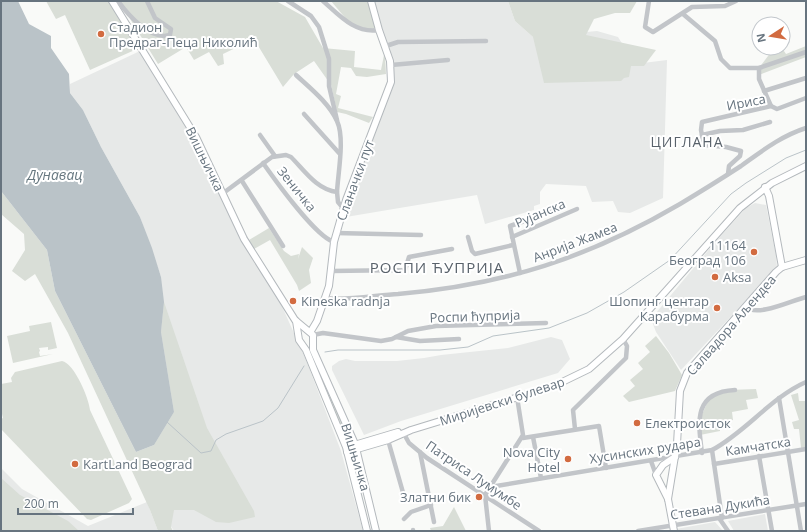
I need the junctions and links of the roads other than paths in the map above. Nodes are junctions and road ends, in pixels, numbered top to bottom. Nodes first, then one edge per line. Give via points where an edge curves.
1 (112, 1) edge
2 (118, 1) edge
3 (146, 1) edge
4 (288, 1) edge
5 (323, 1) edge
6 (371, 1) edge
7 (649, 1) edge
8 (736, 1) edge
9 (683, 14) junction
10 (379, 30) junction
11 (486, 41) dead end
12 (386, 46) junction
13 (806, 52) edge
14 (448, 60) dead end
15 (391, 65) junction
16 (759, 68) junction
17 (296, 75) dead end
18 (806, 78) edge
19 (764, 91) junction
20 (806, 98) edge
21 (771, 106) junction
22 (304, 114) dead end
23 (337, 120) junction
24 (770, 122) dead end
25 (806, 128) edge
26 (260, 134) dead end
27 (702, 135) junction
28 (339, 153) junction
29 (275, 156) junction
30 (263, 163) junction
31 (806, 166) edge
32 (728, 174) junction
33 (242, 181) junction
34 (765, 187) junction
35 (337, 192) junction
36 (222, 194) junction
37 (343, 208) junction
38 (559, 209) dead end
39 (577, 209) dead end
40 (336, 233) junction
41 (422, 235) dead end
42 (468, 237) dead end
43 (512, 237) junction
44 (334, 242) junction
45 (513, 245) junction
46 (283, 246) dead end
47 (452, 249) dead end
48 (806, 260) edge
49 (782, 267) junction
50 (332, 271) junction
51 (520, 273) junction
52 (806, 297) edge
53 (326, 298) junction
54 (745, 307) junction
55 (295, 320) junction
56 (546, 323) dead end
57 (311, 334) junction
58 (299, 336) junction
59 (396, 337) junction
60 (459, 339) dead end
61 (622, 339) junction
62 (302, 344) junction
63 (806, 382) edge
64 (735, 390) dead end
65 (517, 397) junction
66 (779, 398) junction
67 (575, 429) junction
68 (402, 433) junction
69 (533, 436) junction
70 (523, 438) junction
71 (388, 440) junction
72 (356, 447) junction
73 (806, 449) edge
74 (347, 450) junction
75 (712, 450) junction
76 (420, 452) junction
77 (788, 452) junction
78 (702, 453) junction
79 (759, 456) junction
80 (675, 457) junction
81 (651, 461) junction
82 (665, 462) junction
83 (714, 464) junction
84 (606, 468) junction
85 (672, 472) junction
86 (656, 475) junction
87 (541, 478) junction
88 (671, 482) junction
89 (661, 484) junction
90 (490, 487) junction
91 (485, 495) junction
92 (404, 496) dead end
93 (668, 498) junction
94 (806, 504) edge
95 (431, 505) junction
96 (797, 505) junction
97 (768, 510) junction
98 (720, 518) junction
99 (404, 519) dead end
100 (434, 522) dead end
101 (673, 528) edge
102 (368, 531) edge
103 (376, 531) edge
104 (489, 531) edge
105 (538, 531) edge
106 (638, 531) edge
107 (728, 531) edge
108 (772, 531) edge
109 (801, 531) edge

1 - 36 street, Вишњичка via 192,129
2 - 3 street via 129,16 143,27 164,36 170,35 171,29 155,18
4 - 23 street via 311,16 319,27 329,59 329,86
5 - 10 street via 352,26
6 - 10 street, Сланачки пут
7 - 9 street via 645,27 651,32
8 - 9 street via 722,7 692,7
9 - 16 street via 715,41 721,59 727,66
10 - 12 street, Сланачки пут
11 - 12 street via 398,42
12 - 15 street, Сланачки пут
13 - 16 street
14 - 15 street
15 - 37 street, Сланачки пут via 390,88
16 - 19 street via 759,79
17 - 23 street via 321,99
18 - 19 street
19 - 21 street
20 - 21 street, Ириса via 777,108
21 - 27 street, Ириса via 705,121 701,124
22 - 28 street
23 - 28 street via 340,136
24 - 27 street via 743,130
25 - 32 street, Анрија Жамеа via 784,137
26 - 29 street
27 - 32 street via 705,146 741,150 741,155 729,166
28 - 35 street
29 - 30 street
29 - 35 street via 288,156 320,185
30 - 33 street
30 - 44 street, Зеничка via 308,220
31 - 34 street, Миријевски булевар
32 - 51 street, Анрија Жамеа via 614,240 572,257
33 - 36 street
33 - 46 street
34 - 49 street via 769,196
34 - 61 street, Миријевски булевар via 730,218
35 - 37 street via 338,202
36 - 55 street, Вишњичка via 244,239
37 - 40 street, Сланачки пут
38 - 43 street via 510,225
39 - 43 street, Рујанска
40 - 41 street
40 - 44 street, Сланачки пут
42 - 45 street via 472,251 476,254
43 - 45 street
44 - 50 street, Сланачки пут
45 - 51 street
47 - 50 street via 409,257 405,270
48 - 49 street, Салвадора Аљендеа
49 - 54 street, Салвадора Аљендеа
50 - 53 street, Сланачки пут
51 - 53 street, Анрија Жамеа via 436,290
52 - 54 street via 762,310
53 - 57 street, Сланачки пут
54 - 80 street, Салвадора Аљендеа via 694,363 685,377 680,391
55 - 57 street, Вишњичка
55 - 58 street, Вишњичка
56 - 59 street, Роспи ћуприја via 449,325 408,332
57 - 58 street via 302,331
57 - 59 street, Роспи ћуприја via 381,341
57 - 62 street via 308,345
57 - 72 street, Вишњичка via 318,361
58 - 62 street, Вишњичка
59 - 60 street via 420,341
61 - 65 street, Миријевски булевар via 600,360 578,375 554,386
61 - 67 street via 627,346 626,358 573,410
62 - 74 street, Вишњичка
63 - 66 street, Хусинских рудара
64 - 78 street via 714,394 702,406 698,426
65 - 68 street, Миријевски булевар
65 - 70 street
66 - 75 street, Хусинских рудара via 739,432
66 - 77 street
67 - 69 street
67 - 84 street via 599,426
68 - 71 street, Миријевски булевар
68 - 72 street, Миријевски булевар
68 - 76 street, Патриса Лумумбе
69 - 70 street
69 - 87 street
70 - 90 street
71 - 72 street, Миријевски булевар
71 - 92 street
72 - 74 street, Миријевски булевар
72 - 103 street, Вишњичка
73 - 77 street, Камчатска
74 - 102 street, Вишњичка
75 - 78 street, Хусинских рудара
75 - 83 street
76 - 91 street, Патриса Лумумбе
76 - 95 street
77 - 79 street, Камчатска
77 - 96 street
78 - 80 street, Хусинских рудара
79 - 83 street, Камчатска
79 - 97 street
80 - 82 street
80 - 85 street, Салвадора Аљендеа
81 - 82 street, Хусинских рудара
81 - 84 street, Хусинских рудара
81 - 86 street
82 - 85 street
82 - 86 street
83 - 98 street
84 - 87 street, Хусинских рудара
85 - 88 street, Салвадора Аљендеа
86 - 89 street
87 - 90 street, Хусинских рудара
88 - 89 street
88 - 93 street, Салвадора Аљендеа
89 - 93 street
90 - 91 street
91 - 104 street
91 - 105 street, Патриса Лумумбе
93 - 101 street
94 - 96 street, Стевана Дукића
95 - 99 street via 411,512
95 - 100 street
96 - 97 street, Стевана Дукића
96 - 109 street
97 - 98 street, Стевана Дукића
97 - 108 street
98 - 101 street, Стевана Дукића
98 - 107 street
101 - 106 street, Стевана Дукића

